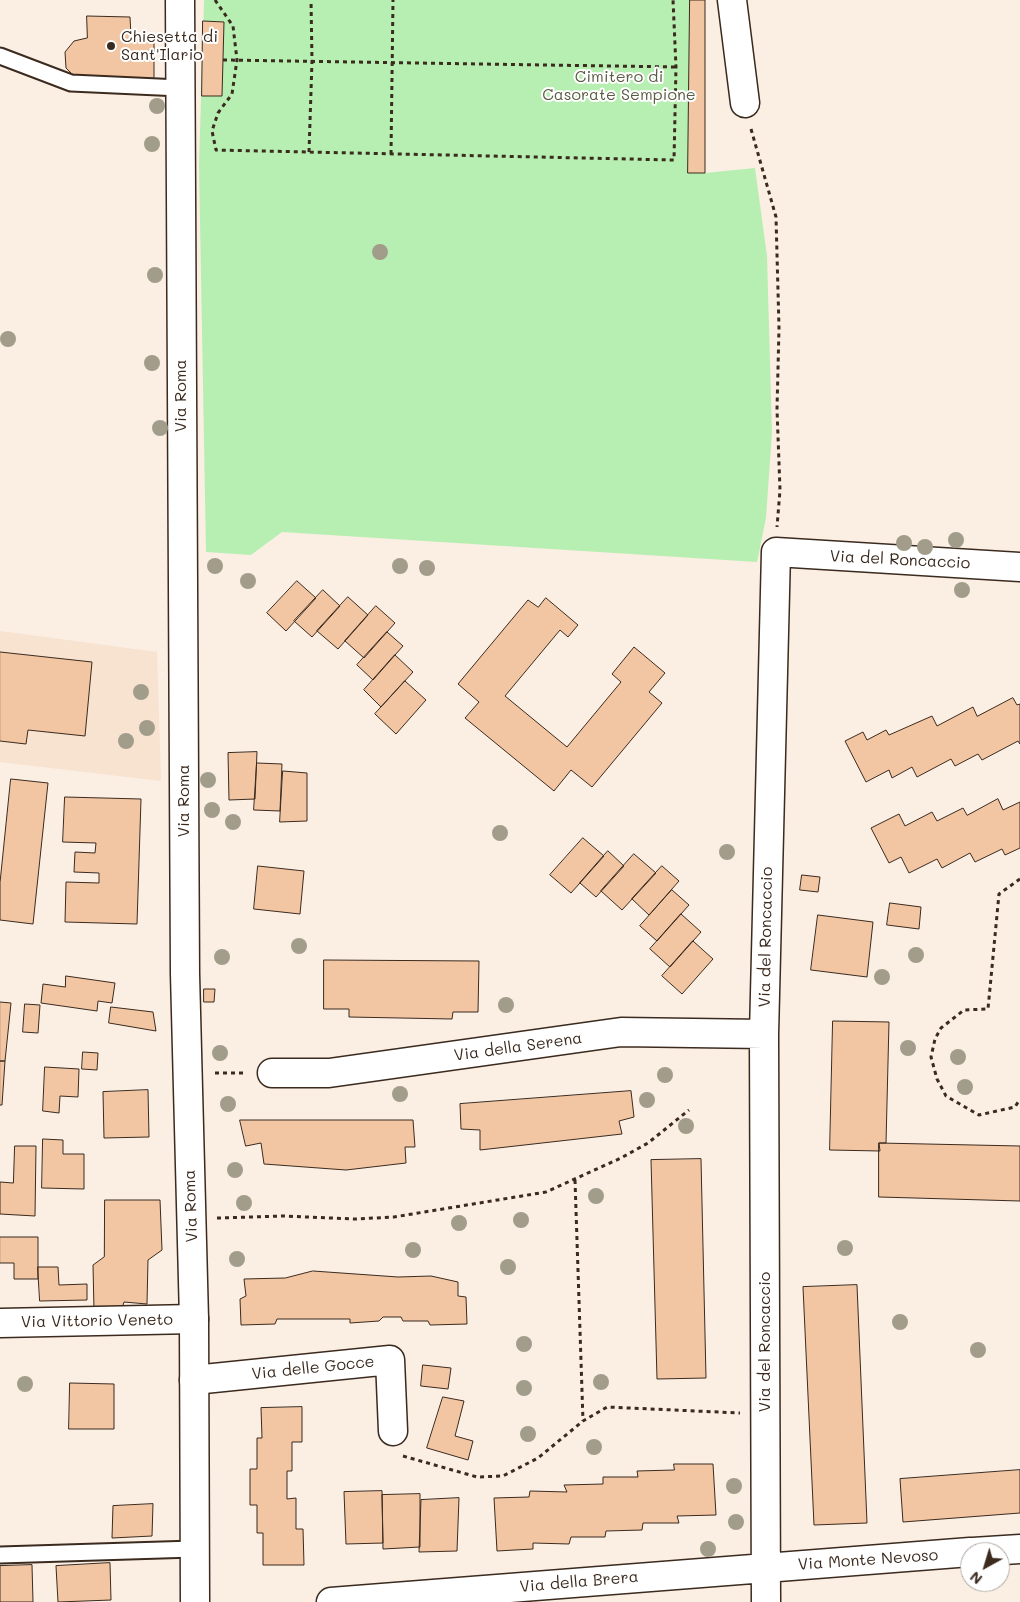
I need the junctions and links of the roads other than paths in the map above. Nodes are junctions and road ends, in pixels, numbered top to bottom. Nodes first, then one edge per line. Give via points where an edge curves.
1 (180, 0) edge
2 (732, 0) edge
3 (0, 56) edge
4 (180, 88) junction
5 (745, 103) road end
6 (1020, 567) edge
7 (764, 1034) junction
8 (272, 1074) road end
9 (194, 1319) junction
10 (0, 1323) edge
11 (194, 1380) junction
12 (397, 1443) road end
13 (194, 1549) junction
14 (960, 1553) edge
15 (0, 1555) edge
16 (766, 1567) junction
17 (195, 1602) edge
18 (332, 1602) edge
19 (766, 1602) edge

1 - 4 street, Via Roma
2 - 5 street
3 - 4 lane via 71,82
4 - 9 street, Via Roma via 187,1073
6 - 7 street, Via del Roncaccio via 776,552
7 - 8 street, Via della Serena via 621,1032 329,1073
7 - 16 street, Via del Roncaccio
9 - 10 street, Via Vittorio Veneto
9 - 11 street, Via Roma
11 - 12 street, Via delle Gocce via 390,1360
11 - 13 street, Via Roma
13 - 15 lane
13 - 17 street, Via Roma
14 - 16 street, Via Monte Nevoso
16 - 18 street, Via della Brera
16 - 19 street, Via del Roncaccio

